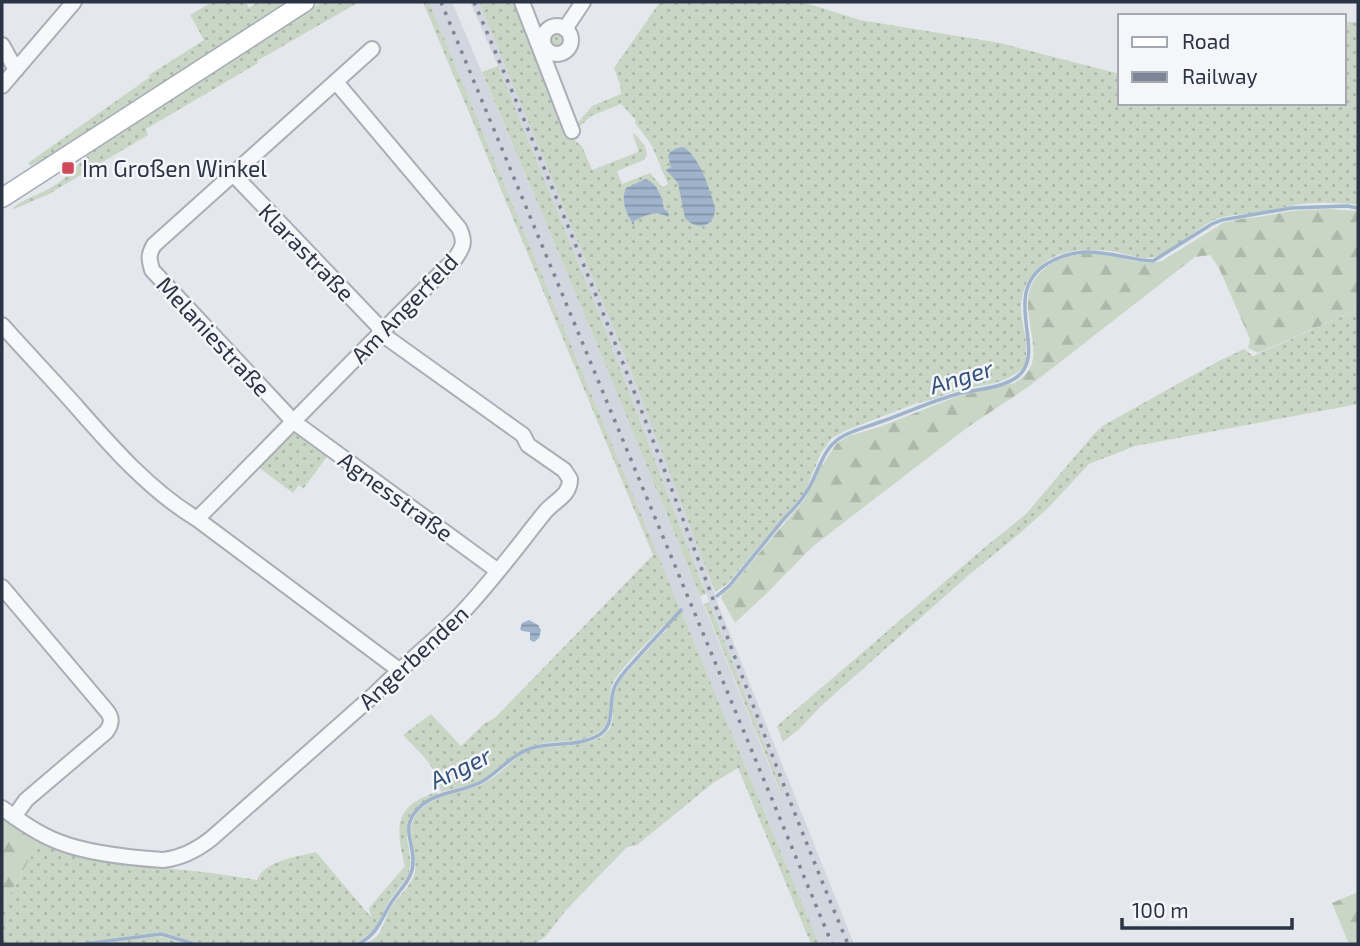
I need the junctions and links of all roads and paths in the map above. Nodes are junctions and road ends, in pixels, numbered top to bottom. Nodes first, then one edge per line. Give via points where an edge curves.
1 (74, 2) edge
2 (305, 2) edge
3 (522, 2) edge
4 (583, 2) edge
5 (565, 29) junction
6 (541, 45) junction
7 (2, 46) edge
8 (372, 49) dead end
9 (16, 70) junction
10 (336, 82) junction
11 (2, 86) edge
12 (572, 131) dead end
13 (233, 174) junction
14 (2, 198) edge
15 (2, 325) edge
16 (381, 331) junction
17 (294, 422) junction
18 (197, 519) junction
19 (498, 571) junction
20 (2, 587) edge
21 (399, 670) junction
22 (8, 812) edge

1 - 9 street
2 - 14 main road
3 - 6 street
4 - 5 street
5 - 6 street via 548,29
5 - 6 street via 571,40 565,51 552,53
6 - 12 street
7 - 9 street
8 - 10 street, Melaniestraße
9 - 11 street
10 - 13 street, Melaniestraße
10 - 16 street, Am Angerfeld via 464,238 454,260
13 - 16 street, Klarastraße
13 - 17 street, Melaniestraße via 154,245 149,261 152,270
15 - 18 street via 136,471
16 - 17 street, Am Angerfeld
16 - 19 street, Angerbenden via 523,435 528,445 570,479 567,492 549,507
17 - 18 street, Am Angerfeld
17 - 19 street, Agnesstraße
18 - 21 street
19 - 21 street, Angerbenden via 457,618
20 - 22 street via 111,719 106,732
21 - 22 street, Angerbenden via 190,853 163,860 83,849 30,828

